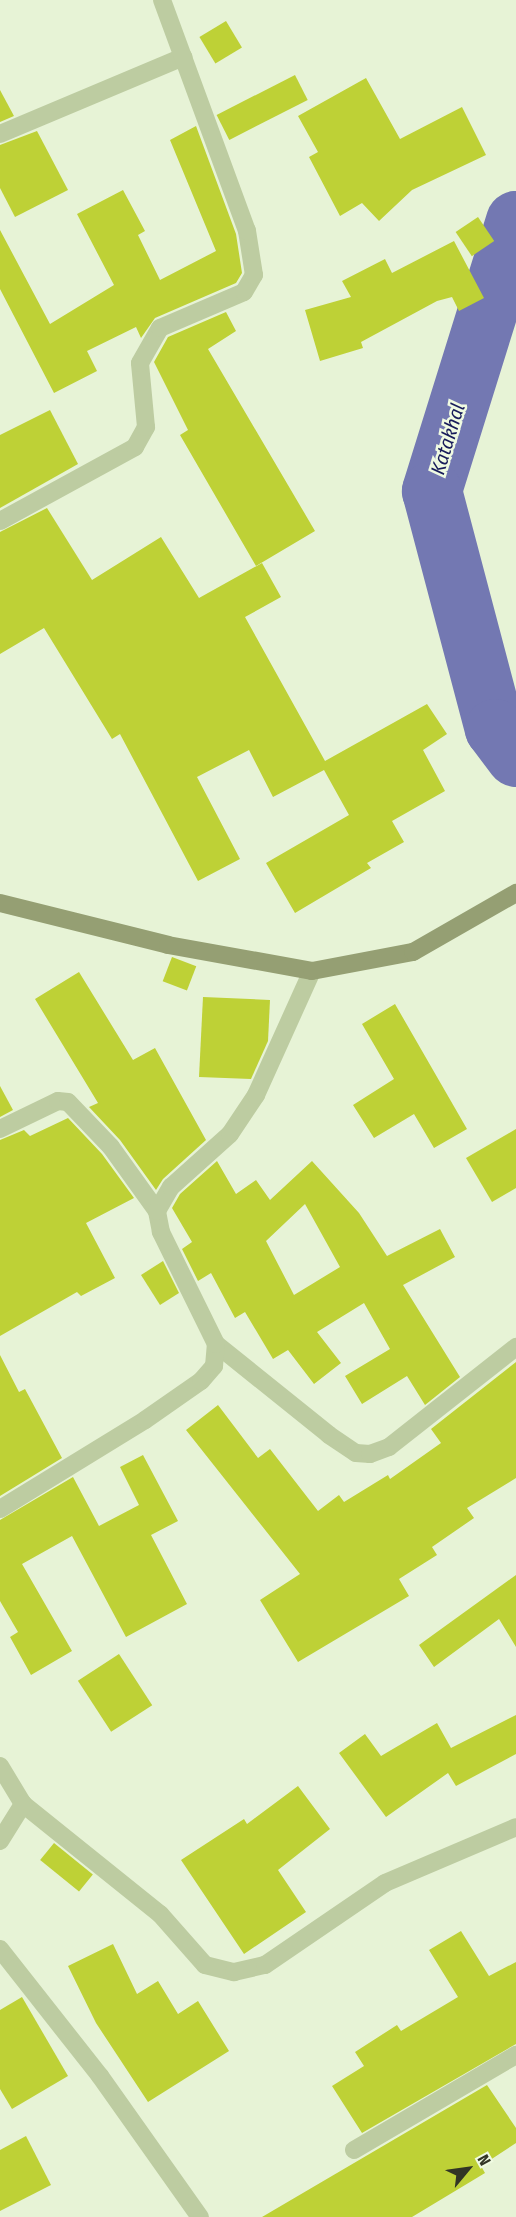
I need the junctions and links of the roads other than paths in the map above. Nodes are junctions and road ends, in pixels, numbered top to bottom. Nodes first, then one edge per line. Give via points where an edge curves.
1 (162, 0) edge
2 (183, 57) junction
3 (0, 134) edge
4 (0, 521) edge
5 (516, 893) edge
6 (0, 903) edge
7 (312, 971) junction
8 (0, 1129) edge
9 (157, 1211) junction
10 (216, 1344) junction
11 (516, 1347) edge
12 (0, 1509) edge
13 (0, 1766) edge
14 (23, 1804) junction
15 (516, 1827) edge
16 (0, 1841) edge
17 (0, 1949) edge
18 (516, 2055) edge
19 (354, 2150) dead end
20 (200, 2217) edge

1 - 2 street
2 - 3 street
2 - 4 street via 247,231 254,275 244,292 160,328 141,363 146,427 135,447
5 - 7 street via 413,952
6 - 7 street via 168,945
7 - 9 street via 256,1095 230,1134 171,1188
8 - 9 street via 58,1101 68,1102 108,1142
9 - 10 street via 161,1232
10 - 11 street via 329,1435 356,1453 370,1454 389,1447
10 - 12 street via 214,1366 201,1381
13 - 14 street
14 - 15 street via 160,1914 205,1965 234,1972 265,1965 385,1883
14 - 16 street
17 - 20 street via 100,2076
18 - 19 street

